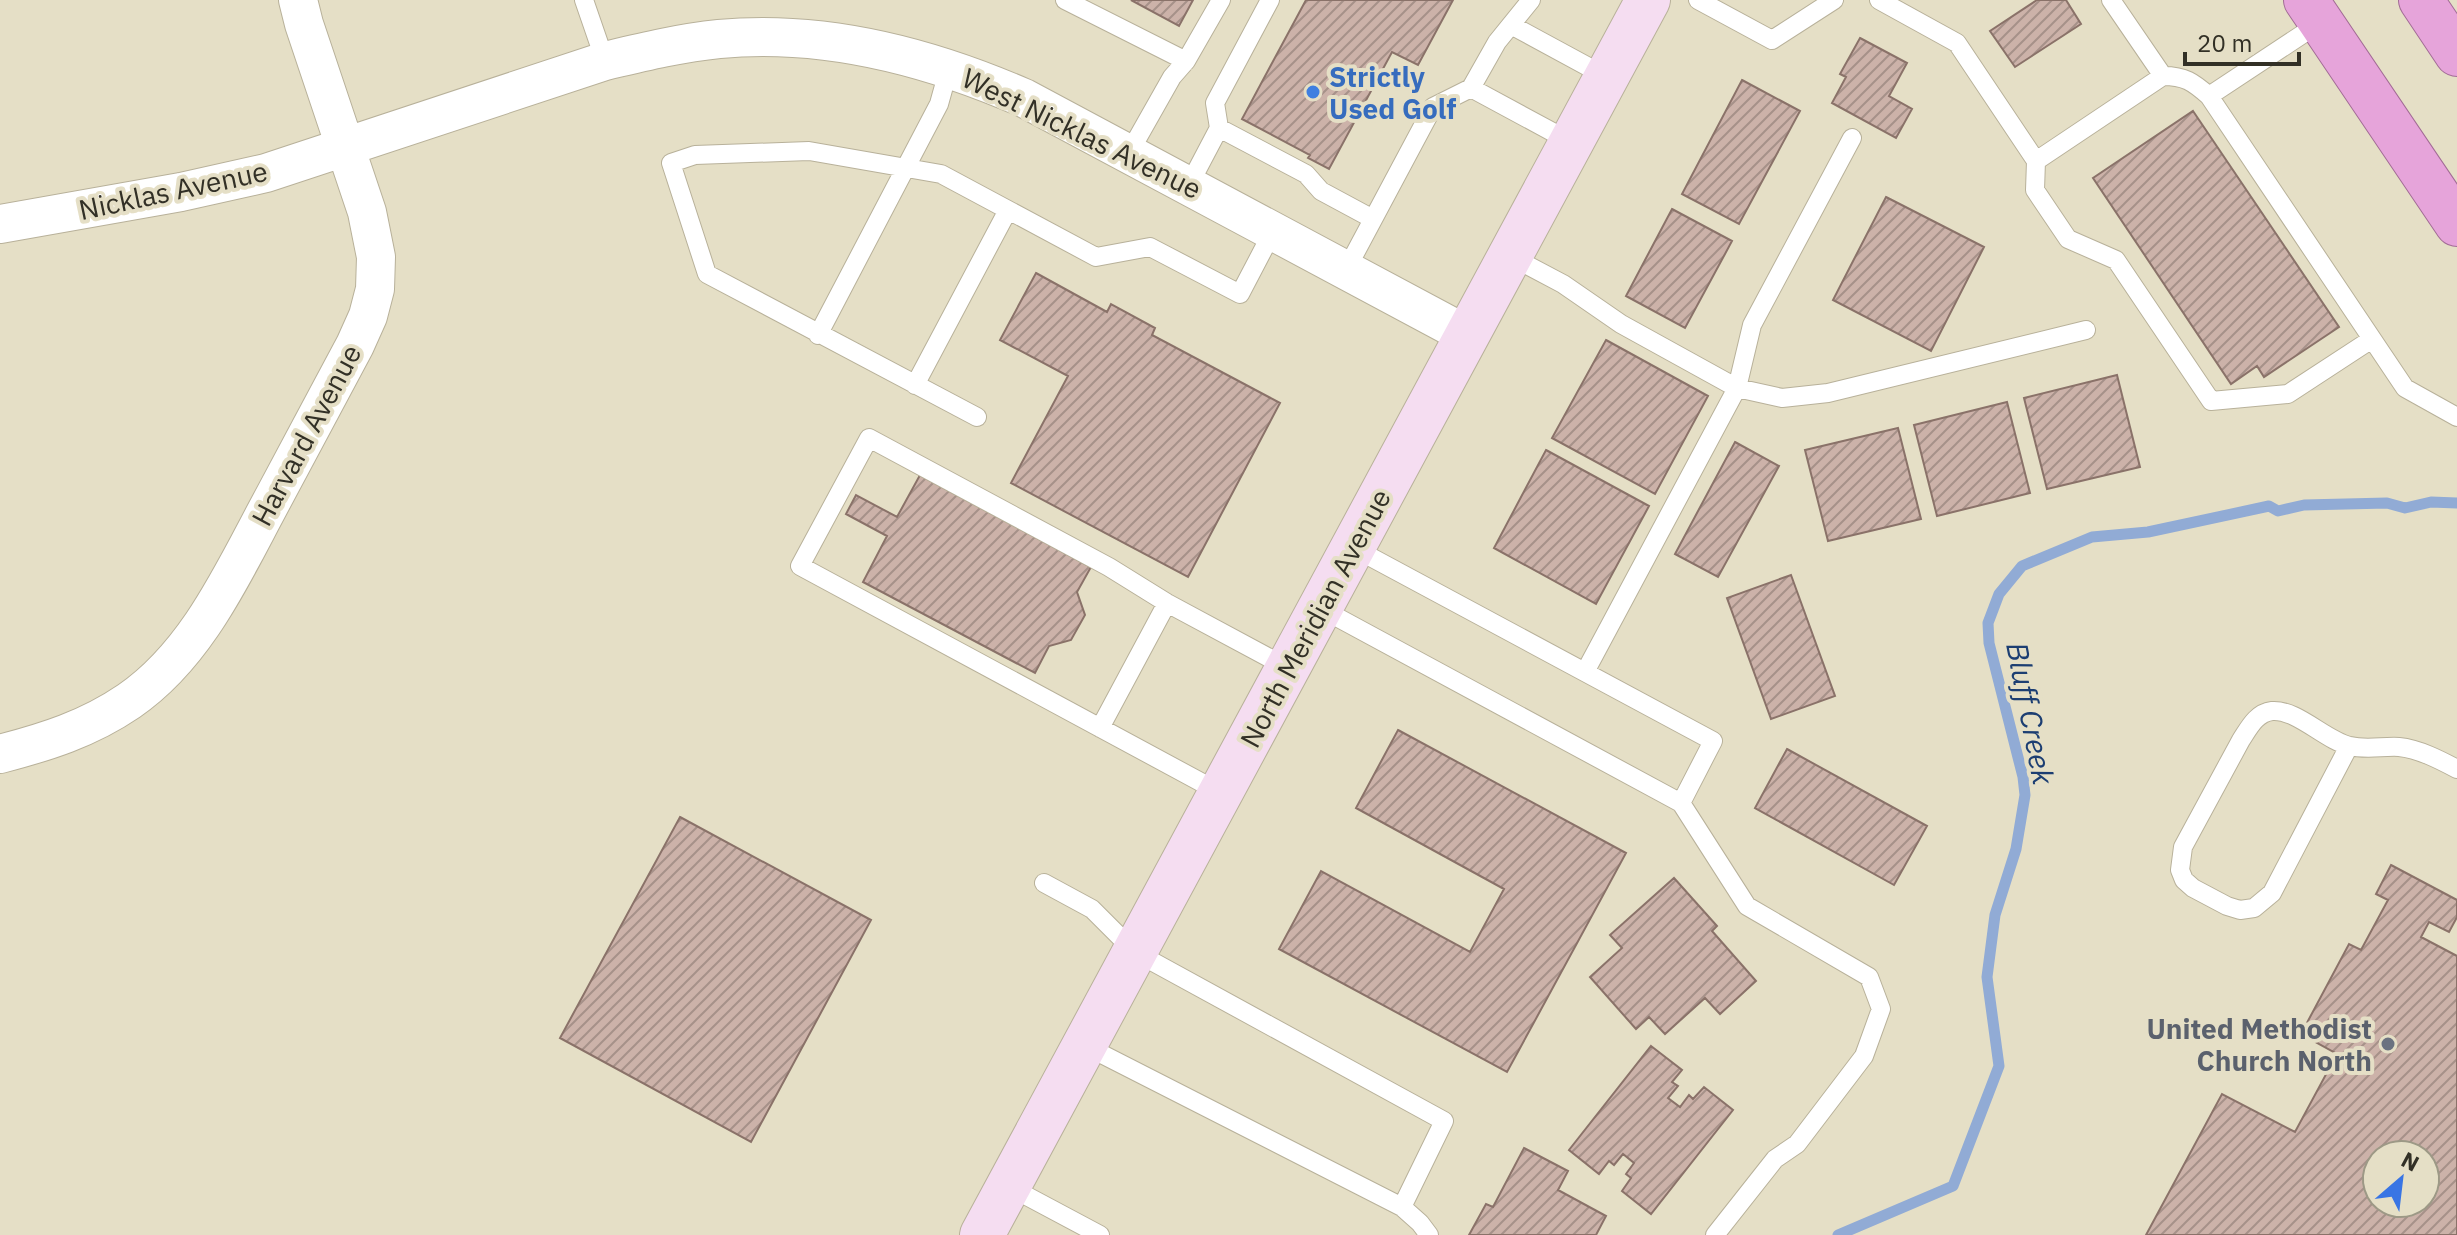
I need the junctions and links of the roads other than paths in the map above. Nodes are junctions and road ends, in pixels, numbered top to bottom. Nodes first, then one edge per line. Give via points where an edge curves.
1 (298, 0) edge
2 (584, 0) edge
3 (1065, 0) edge
4 (1221, 0) edge
5 (1270, 0) edge
6 (1531, 0) edge
7 (1698, 0) edge
8 (1834, 0) edge
9 (1879, 0) edge
10 (2111, 0) edge
11 (2421, 0) edge
12 (1645, 1) edge
13 (2313, 11) edge
14 (1511, 25) junction
15 (2457, 54) edge
16 (605, 61) junction
17 (1186, 61) junction
18 (949, 68) junction
19 (2163, 76) junction
20 (1607, 77) junction
21 (1471, 88) junction
22 (2209, 96) junction
23 (1219, 128) junction
24 (1852, 138) dead end
25 (1572, 142) junction
26 (344, 147) junction
27 (1129, 153) junction
28 (2036, 161) junction
29 (907, 167) junction
30 (1189, 185) junction
31 (1008, 210) junction
32 (1373, 219) junction
33 (0, 224) edge
34 (2457, 224) edge
35 (1273, 231) junction
36 (1510, 255) junction
37 (1346, 270) junction
38 (2086, 330) dead end
39 (818, 335) junction
40 (1467, 335) junction
41 (2372, 339) junction
42 (915, 385) junction
43 (1737, 388) junction
44 (977, 417) dead end
45 (2457, 417) edge
46 (1352, 547) junction
47 (1167, 603) junction
48 (1320, 608) junction
49 (1288, 668) junction
50 (1585, 672) junction
51 (1100, 728) junction
52 (2349, 746) junction
53 (0, 754) edge
54 (2457, 769) edge
55 (1221, 793) junction
56 (1681, 803) junction
57 (1044, 883) dead end
58 (1135, 952) junction
59 (1084, 1045) junction
60 (1008, 1186) junction
61 (1402, 1207) junction
62 (982, 1235) edge
63 (1100, 1235) edge
64 (1429, 1235) edge
65 (1715, 1235) edge

1 - 26 street, Harvard Avenue
2 - 16 lane
3 - 17 lane
4 - 17 lane
5 - 23 lane via 1215,103
6 - 14 lane
7 - 8 lane via 1772,40
9 - 28 lane via 1957,43
10 - 19 lane
11 - 15 highway
12 - 20 main road, North Meridian Avenue
13 - 22 lane
13 - 34 highway
14 - 20 lane
14 - 21 lane
16 - 18 street, West Nicklas Avenue via 685,43 761,38 863,47
16 - 26 street, West Nicklas Avenue
17 - 27 lane
18 - 27 street, West Nicklas Avenue via 1024,98
18 - 29 lane via 939,104
19 - 22 lane via 2179,76
19 - 28 lane
20 - 25 main road, North Meridian Avenue
21 - 25 lane
21 - 32 lane via 1433,107
22 - 41 lane
23 - 30 lane
23 - 32 lane via 1306,174 1321,191
24 - 43 lane via 1752,325
25 - 36 main road, North Meridian Avenue
26 - 33 street, Nicklas Avenue via 238,180
26 - 53 street, Harvard Avenue via 376,257 368,316 223,592 193,637 129,701 56,739
27 - 30 street, West Nicklas Avenue
28 - 41 lane via 2035,190 2068,239 2116,260 2211,401 2288,394
29 - 31 lane via 941,174
29 - 39 lane
29 - 39 lane via 809,151 695,155 671,163 707,274
30 - 35 street, West Nicklas Avenue
31 - 35 lane via 1096,257 1150,247 1240,294
31 - 42 lane
32 - 37 lane
35 - 37 street, West Nicklas Avenue
36 - 40 main road, North Meridian Avenue
36 - 43 lane
37 - 40 street, West Nicklas Avenue
38 - 43 lane via 1828,393 1782,398
39 - 42 lane
40 - 46 main road, North Meridian Avenue
41 - 45 lane via 2405,388
42 - 44 lane
43 - 50 lane
46 - 48 main road, North Meridian Avenue
46 - 50 lane
47 - 49 lane
47 - 51 lane
47 - 51 lane via 869,438 800,566
48 - 49 main road, North Meridian Avenue
48 - 56 lane
49 - 55 main road, North Meridian Avenue
50 - 56 lane via 1713,741
51 - 55 lane
52 - 52 lane via 2264,901 2240,910 2184,880 2183,847 2241,740 2261,714 2288,715
52 - 54 lane via 2402,748
55 - 58 main road, North Meridian Avenue
56 - 65 lane via 1747,906 1869,977 1881,1009 1864,1056 1797,1144 1775,1159
57 - 58 lane via 1092,909
58 - 59 main road, North Meridian Avenue
58 - 61 lane via 1444,1121
59 - 60 main road, North Meridian Avenue
59 - 61 lane
60 - 62 main road, North Meridian Avenue
60 - 63 lane
61 - 64 lane

